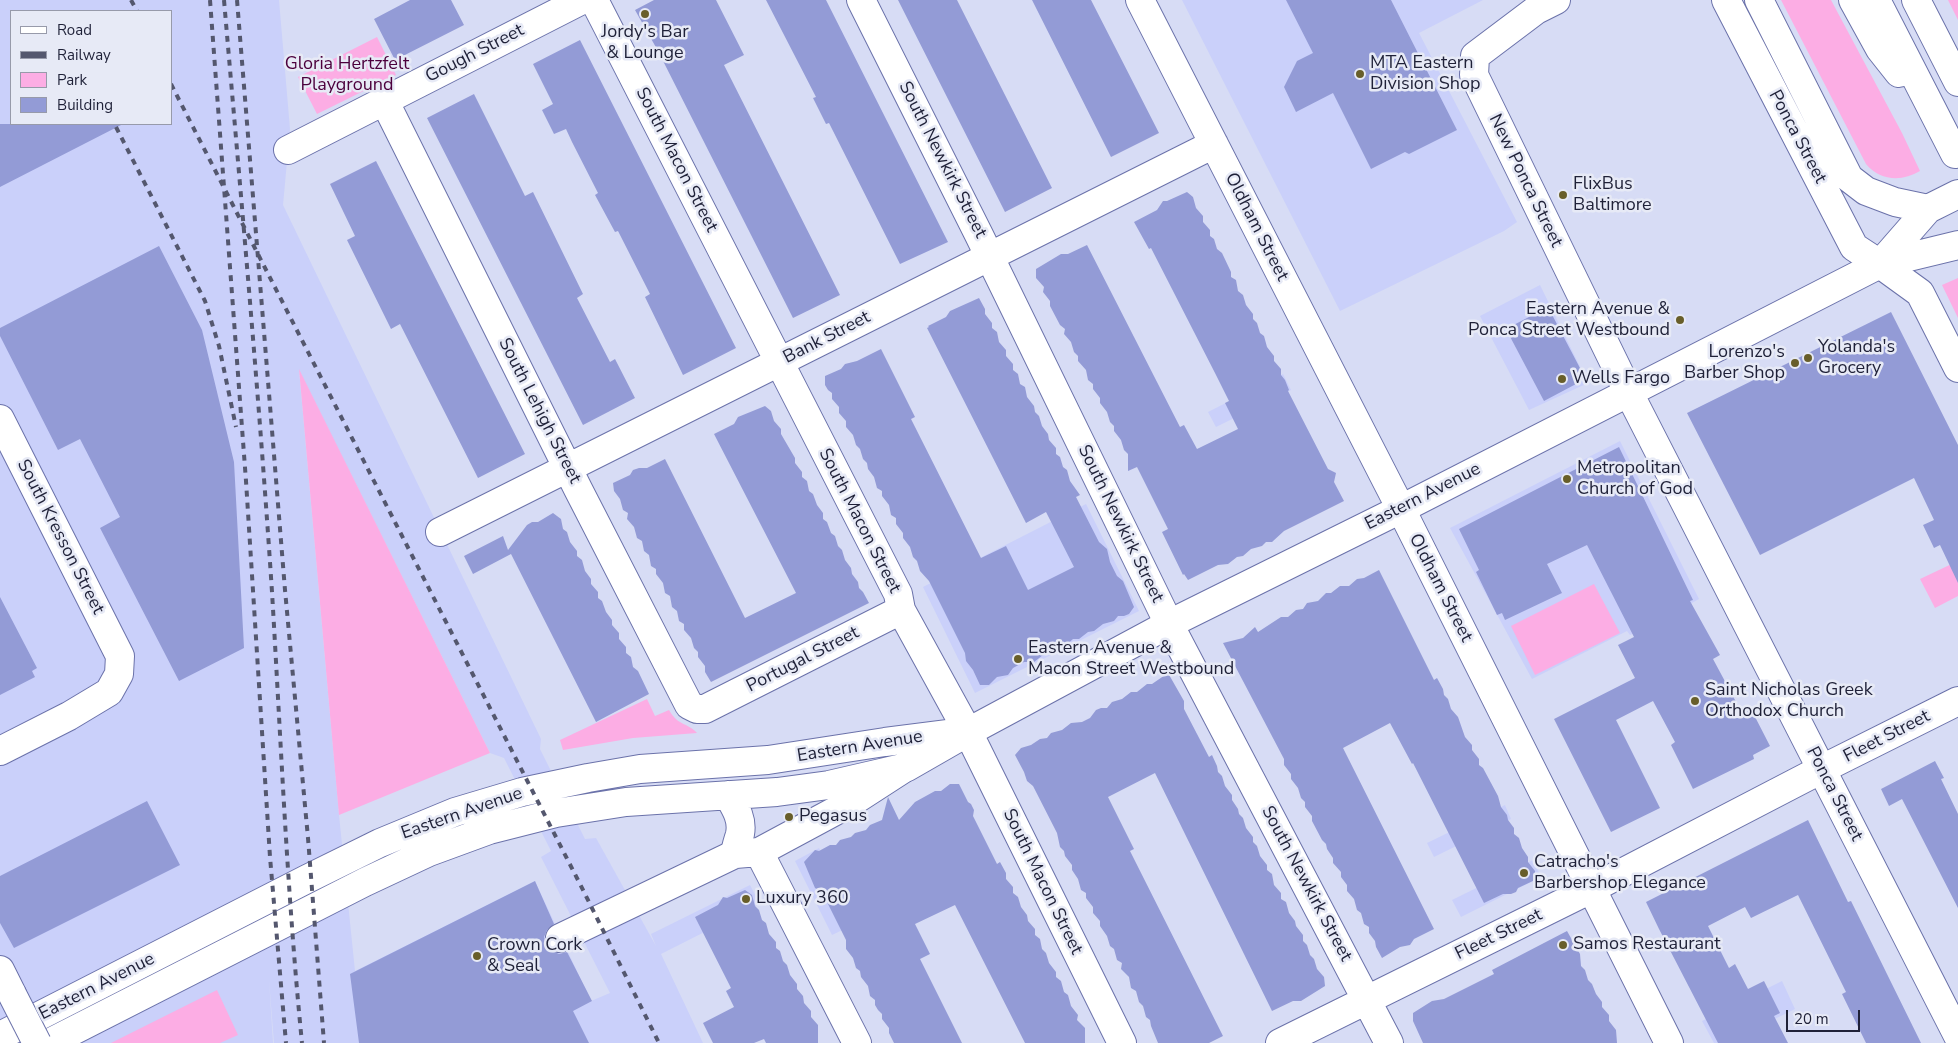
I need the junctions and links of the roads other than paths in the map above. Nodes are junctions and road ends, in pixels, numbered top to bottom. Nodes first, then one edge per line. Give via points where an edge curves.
1 (582, 0) edge
2 (594, 0) edge
3 (862, 0) edge
4 (1140, 0) edge
5 (1556, 0) edge
6 (1726, 0) edge
7 (1759, 0) edge
8 (1853, 0) edge
9 (1876, 0) edge
10 (1916, 0) edge
11 (1958, 82) edge
12 (384, 100) junction
13 (1940, 124) junction
14 (1214, 144) junction
15 (288, 150) dead end
16 (1955, 154) dead end
17 (1942, 203) edge
18 (1958, 245) edge
19 (990, 257) junction
20 (1880, 264) junction
21 (778, 363) junction
22 (1958, 368) edge
23 (1628, 391) junction
24 (0, 419) edge
25 (568, 468) junction
26 (1401, 509) junction
27 (440, 532) dead end
28 (901, 610) junction
29 (1170, 624) junction
30 (1958, 701) edge
31 (705, 709) joint
32 (968, 732) junction
33 (0, 751) edge
34 (907, 766) junction
35 (1822, 769) junction
36 (728, 795) junction
37 (747, 853) junction
38 (1591, 889) junction
39 (560, 938) dead end
40 (6, 982) edge
41 (1367, 1000) junction
42 (0, 1036) edge
43 (1958, 1036) edge
44 (37, 1043) edge
45 (49, 1043) edge
46 (857, 1043) edge
47 (1122, 1043) edge
48 (1280, 1043) edge
49 (1388, 1043) edge
50 (1669, 1043) edge

1 - 12 main road, Gough Street
2 - 21 main road, South Macon Street
3 - 19 main road, South Newkirk Street
4 - 14 main road, Oldham Street
5 - 23 main road, New Ponca Street via 1536,10 1476,56 1474,76
6 - 20 main road, Ponca Street via 1854,247
7 - 17 main road via 1849,178 1866,191 1911,206
8 - 13 main road via 1880,49
9 - 13 main road
10 - 11 main road
12 - 15 main road, Gough Street
12 - 25 main road, South Lehigh Street
13 - 16 main road
14 - 19 main road, Bank Street
14 - 26 main road, Oldham Street
17 - 20 main road, Eastern Avenue
18 - 20 main road, Eastern Avenue
19 - 21 main road, Bank Street
19 - 29 main road, South Newkirk Street
20 - 22 main road, Ponca Street via 1920,293
20 - 23 main road, Eastern Avenue
21 - 25 main road, Bank Street
21 - 28 main road, South Macon Street via 898,594
23 - 26 main road, Eastern Avenue
23 - 35 main road, Ponca Street
24 - 33 main road, South Kresson Street via 120,656 119,674 108,692 70,716
25 - 27 main road, Bank Street
25 - 31 main road, South Lehigh Street via 689,705
26 - 29 main road, Eastern Avenue
26 - 38 main road, Oldham Street
28 - 31 main road, Portugal Street
28 - 32 main road, South Macon Street
29 - 32 main road, Eastern Avenue
29 - 41 main road, South Newkirk Street
30 - 35 main road, Fleet Street
32 - 34 main road, Eastern Avenue
32 - 42 main road, Eastern Avenue via 768,760 640,769 522,792 465,809 380,843
32 - 47 main road, South Macon Street
34 - 36 main road, Eastern Avenue via 829,785
34 - 37 main road, Eastern Avenue via 852,802
35 - 38 main road, Fleet Street
35 - 43 main road, Ponca Street
36 - 37 main road via 739,817 740,833 736,844
36 - 45 main road, Eastern Avenue via 626,802 556,813 481,833 429,852 365,882
37 - 39 main road, Eastern Avenue
37 - 46 main road
38 - 41 main road, Fleet Street
38 - 50 main road, Oldham Street
40 - 44 main road, bridge
41 - 48 main road, Fleet Street
41 - 49 main road, South Newkirk Street

